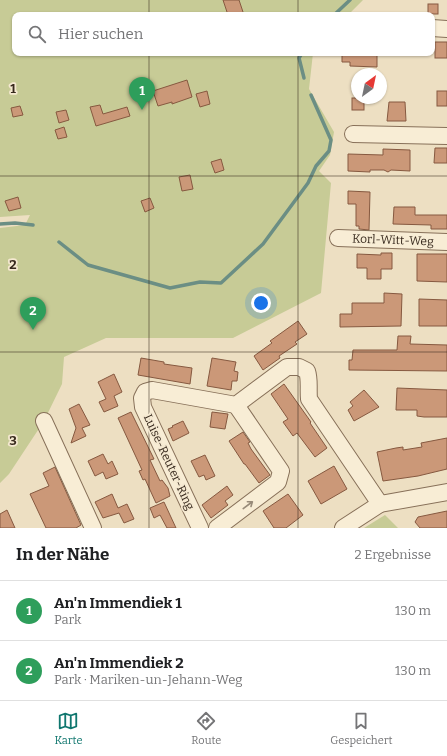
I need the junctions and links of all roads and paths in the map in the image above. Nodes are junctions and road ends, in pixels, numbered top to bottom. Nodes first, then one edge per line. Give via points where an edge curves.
1 (435, 28) edge
2 (447, 29) edge
3 (353, 134) dead end
4 (447, 136) edge
5 (338, 238) dead end
6 (447, 242) edge
7 (236, 405) junction
8 (44, 421) dead end
9 (447, 492) edge
10 (380, 504) junction
11 (93, 528) edge
12 (200, 528) edge
13 (217, 528) edge
14 (342, 528) edge

1 - 2 street
3 - 4 street
5 - 6 street, Korl-Witt-Weg
7 - 10 street via 287,367 299,367 307,371 309,399
7 - 12 street, Luise-Reuter-Ring via 152,390 145,392 142,398 143,407
13 -> 7 street via 278,482 281,471
8 - 11 street
9 - 10 street
10 - 14 street

